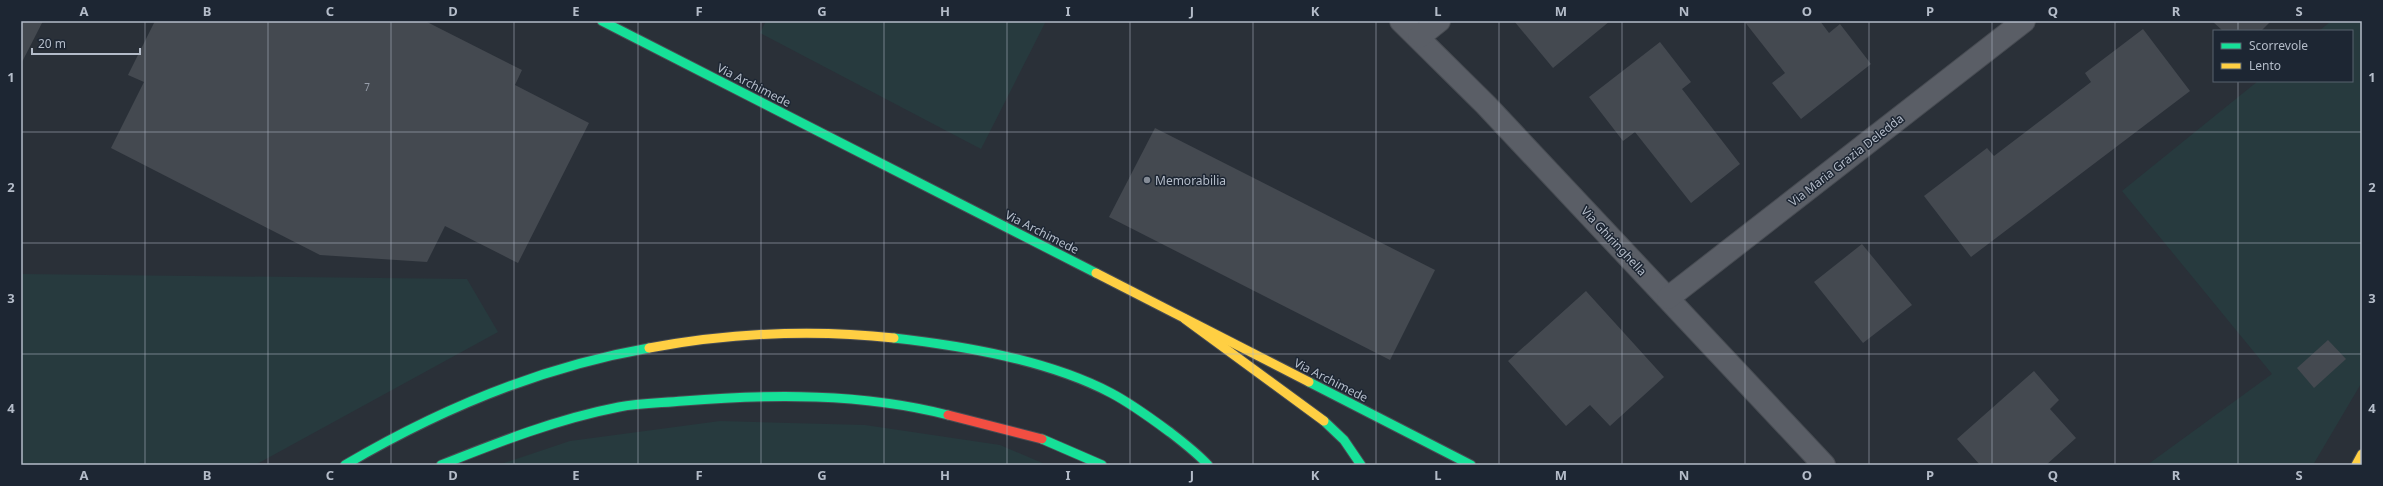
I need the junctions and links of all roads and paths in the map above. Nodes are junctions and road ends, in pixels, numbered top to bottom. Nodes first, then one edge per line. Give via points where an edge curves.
1 (602, 21) edge
2 (1401, 21) edge
3 (1439, 21) edge
4 (2024, 21) edge
5 (1419, 37) junction
6 (1668, 298) junction
7 (1185, 319) junction
8 (2362, 454) edge
9 (345, 465) edge
10 (441, 465) edge
11 (1102, 465) edge
12 (1208, 465) edge
13 (1361, 465) edge
14 (1471, 465) edge
15 (1824, 465) edge
16 (2356, 465) edge

1 - 7 main road, Via Archimede
2 - 5 street, Via Ghiringhella
3 - 5 street
4 - 6 street, Via Maria Grazia Deledda
5 - 6 street, Via Ghiringhella
6 - 15 street, Via Ghiringhella
7 - 13 main road via 1316,413 1344,440
7 - 14 main road, Via Archimede
8 - 16 main road
9 - 12 main road via 408,428 508,386 583,362 694,341 768,333 806,332 879,336 937,344 1051,369 1110,392 1140,410
10 - 11 main road via 534,429 620,407 711,399 797,397 846,398 920,408 1042,439

